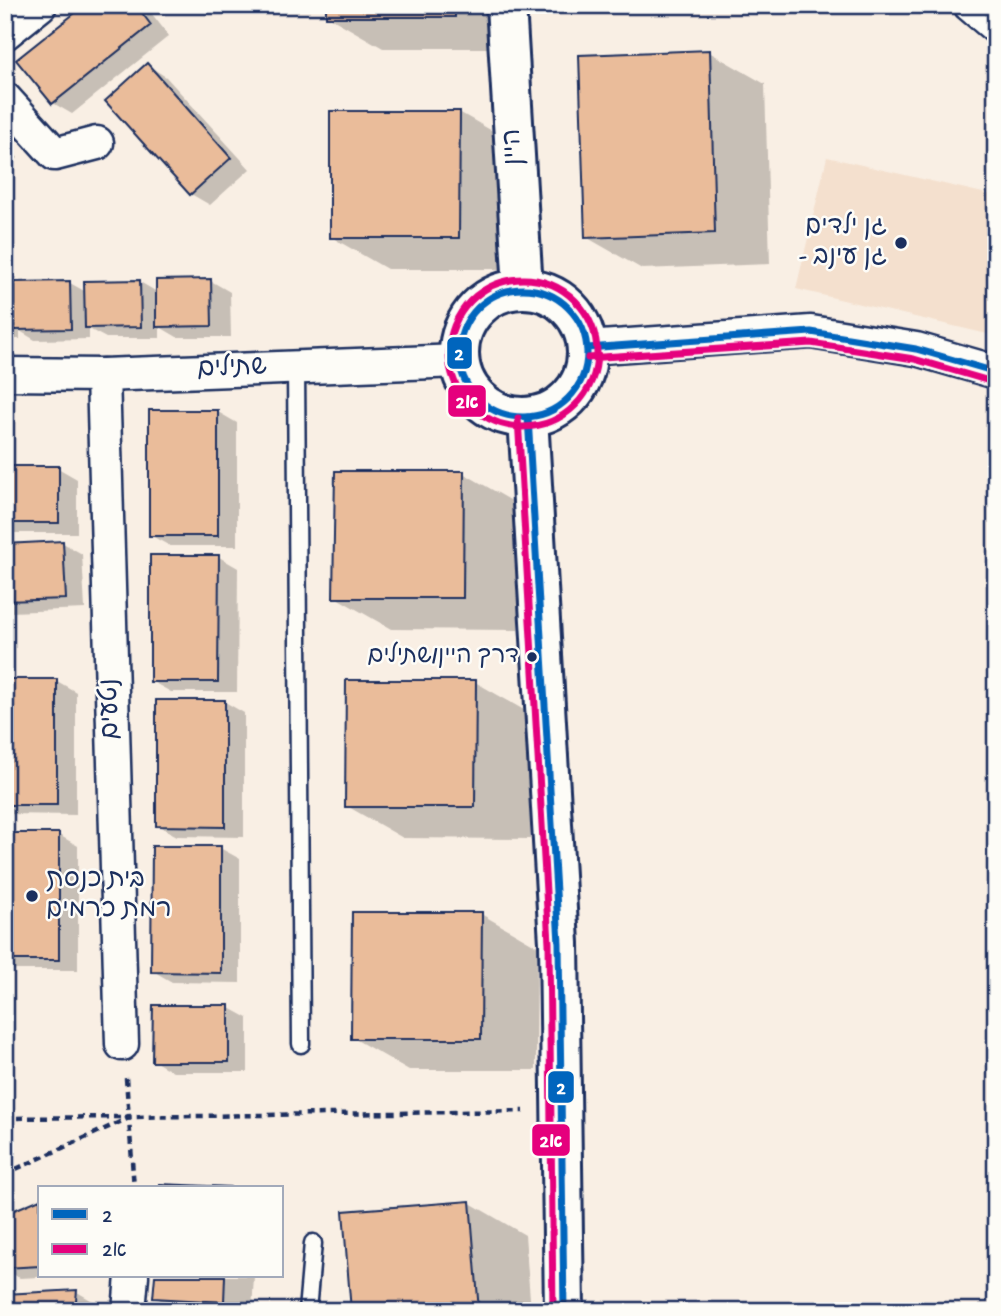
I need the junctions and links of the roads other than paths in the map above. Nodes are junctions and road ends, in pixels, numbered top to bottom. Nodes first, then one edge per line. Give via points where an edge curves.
1 (40, 5) edge
2 (506, 5) edge
3 (970, 5) edge
4 (996, 27) edge
5 (5, 33) edge
6 (5, 99) edge
7 (97, 143) dead end
8 (523, 289) junction
9 (587, 348) junction
10 (459, 361) junction
11 (296, 367) junction
12 (996, 372) edge
13 (5, 374) edge
14 (103, 375) junction
15 (527, 417) junction
16 (122, 1044) road end
17 (301, 1044) dead end
18 (313, 1243) dead end
19 (132, 1278) edge
20 (129, 1311) edge
21 (307, 1311) edge
22 (564, 1311) edge

1 - 5 street
2 - 8 street, היין
3 - 4 street
6 - 7 street via 55,154
8 - 9 street via 542,291 566,306 583,330
8 - 10 street via 501,292 468,319 460,339
9 - 12 street via 811,332 916,349
9 - 15 street via 581,381 571,395 544,414
10 - 11 street, שתילים
10 - 15 street via 463,377 482,402 496,411
11 - 14 street, שתילים
11 - 17 lane
13 - 14 street, שתילים
14 - 16 street, נטעים
15 - 22 street via 559,943
18 - 21 lane
19 - 20 street

